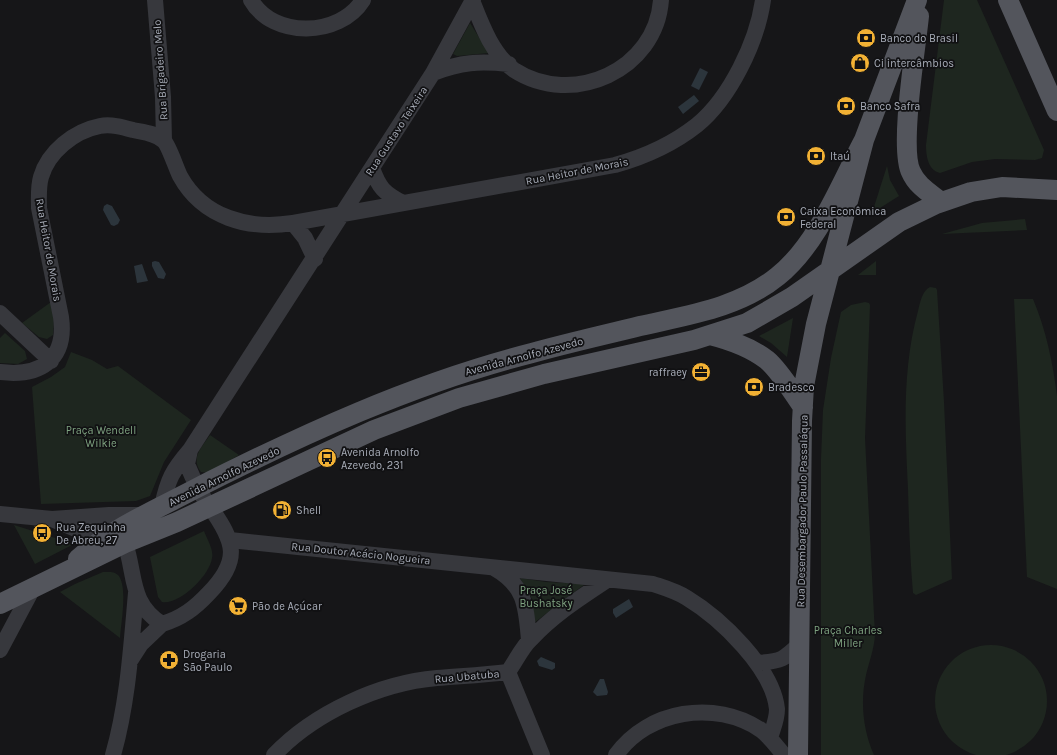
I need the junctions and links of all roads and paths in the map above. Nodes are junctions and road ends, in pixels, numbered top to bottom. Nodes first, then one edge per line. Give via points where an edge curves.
1 (155, 0) edge
2 (251, 0) edge
3 (363, 0) edge
4 (661, 0) edge
5 (763, 0) edge
6 (917, 0) edge
7 (921, 0) edge
8 (1008, 0) edge
9 (473, 1) edge
10 (509, 64) junction
11 (433, 73) junction
12 (1057, 111) edge
13 (864, 140) junction
14 (164, 141) junction
15 (372, 168) junction
16 (1057, 174) edge
17 (1036, 188) junction
18 (1057, 190) edge
19 (941, 202) junction
20 (403, 203) junction
21 (342, 214) junction
22 (293, 223) junction
23 (314, 259) junction
24 (830, 269) junction
25 (0, 313) edge
26 (710, 335) junction
27 (51, 361) junction
28 (0, 372) edge
29 (803, 407) junction
30 (190, 450) junction
31 (199, 487) junction
32 (162, 506) junction
33 (210, 507) junction
34 (0, 514) edge
35 (144, 515) junction
36 (52, 519) junction
37 (107, 536) junction
38 (230, 540) junction
39 (125, 543) junction
40 (491, 566) junction
41 (65, 572) junction
42 (607, 580) junction
43 (33, 588) junction
44 (136, 594) junction
45 (0, 604) edge
46 (162, 624) junction
47 (529, 640) junction
48 (801, 643) junction
49 (0, 650) edge
50 (129, 662) junction
51 (758, 663) junction
52 (508, 672) junction
53 (770, 738) junction
54 (794, 754) edge
55 (113, 755) edge
56 (274, 755) edge
57 (542, 755) edge
58 (616, 755) edge

1 - 14 street, Rua Brigadeiro Melo
2 - 3 street via 273,20 306,29 321,28 342,20
4 - 10 street via 660,13 652,34 640,53 610,76 580,85 555,85 530,77
5 - 20 street, Rua Heitor de Morais via 748,52 735,76 716,105 698,124 670,144 615,165
6 - 13 main road
7 - 19 main road via 906,146 910,172 921,188
8 - 12 main road
9 - 10 street via 498,55
9 - 11 street, Rua Gustavo Teixeira
10 - 11 street via 479,61
11 - 15 street, Rua Gustavo Teixeira
13 - 24 main road
13 - 31 main road, Avenida Arnolfo Azevedo via 813,237 796,259 778,276 733,302 696,314 489,364 399,395 265,454
14 - 22 street, Rua Heitor de Morais via 187,186 207,206 223,216 247,224 264,226
14 - 27 street, Rua Heitor de Morais via 151,134 114,126 100,126 74,137 50,157 41,177 39,208 63,329 60,345
15 - 20 street via 382,190
15 - 21 street, Rua Gustavo Teixeira
16 - 17 main road
17 - 18 main road
17 - 19 main road via 1002,187 971,192
19 - 24 main road via 899,222
20 - 21 street, Rua Heitor de Morais
21 - 22 street, Rua Heitor de Morais
21 - 23 street, Rua Gustavo Teixeira
22 - 23 street via 305,238
23 - 30 street, Rua Gustavo Teixeira
24 - 26 main road, Avenida Arnolfo Azevedo via 792,297 747,323
24 - 29 main road, Rua Desembargador Paulo Passaláqua via 816,324 804,386
25 - 27 street
26 - 29 main road via 731,341 768,361
26 - 33 main road, Avenida Arnolfo Azevedo via 544,374 459,398 374,430
27 - 28 street via 29,372
29 - 48 main road, Rua Desembargador Paulo Passaláqua
30 - 31 street via 187,464
30 - 32 street, Rua Gustavo Teixeira via 168,480
31 - 32 main road, Avenida Arnolfo Azevedo
31 - 33 street
32 - 35 main road, Avenida Arnolfo Azevedo
33 - 38 street
33 - 39 main road, Avenida Arnolfo Azevedo
34 - 36 street
35 - 36 street
35 - 37 main road, Avenida Arnolfo Azevedo
36 - 37 street via 85,532
37 - 39 street
37 - 41 main road, Avenida Arnolfo Azevedo via 93,545
38 - 40 street, Rua Doutor Acácio Nogueira
38 - 46 street via 232,554 229,566 217,585 197,606 183,616
39 - 41 main road, Avenida Arnolfo Azevedo
39 - 44 street
40 - 42 street, Rua Doutor Acácio Nogueira
40 - 47 street, Rua Doutor Acácio Nogueira via 514,583 524,598
41 - 43 main road
42 - 47 street, Rua Ubatuba via 560,611
42 - 51 street via 653,584 686,597 708,612
43 - 45 main road
43 - 49 street
44 - 46 street via 152,618
44 - 50 street
46 - 50 street via 141,644
47 - 52 street, Rua Ubatuba
48 - 51 street via 777,662
48 - 54 main road, Rua Desembargador Paulo Passaláqua
50 - 55 street via 122,724
51 - 53 street via 776,702 776,720
52 - 56 street, Rua Ubatuba via 415,682 363,697 315,722 288,740
52 - 57 street
53 - 54 street
53 - 58 street via 737,719 718,714 688,712 652,724 636,734

